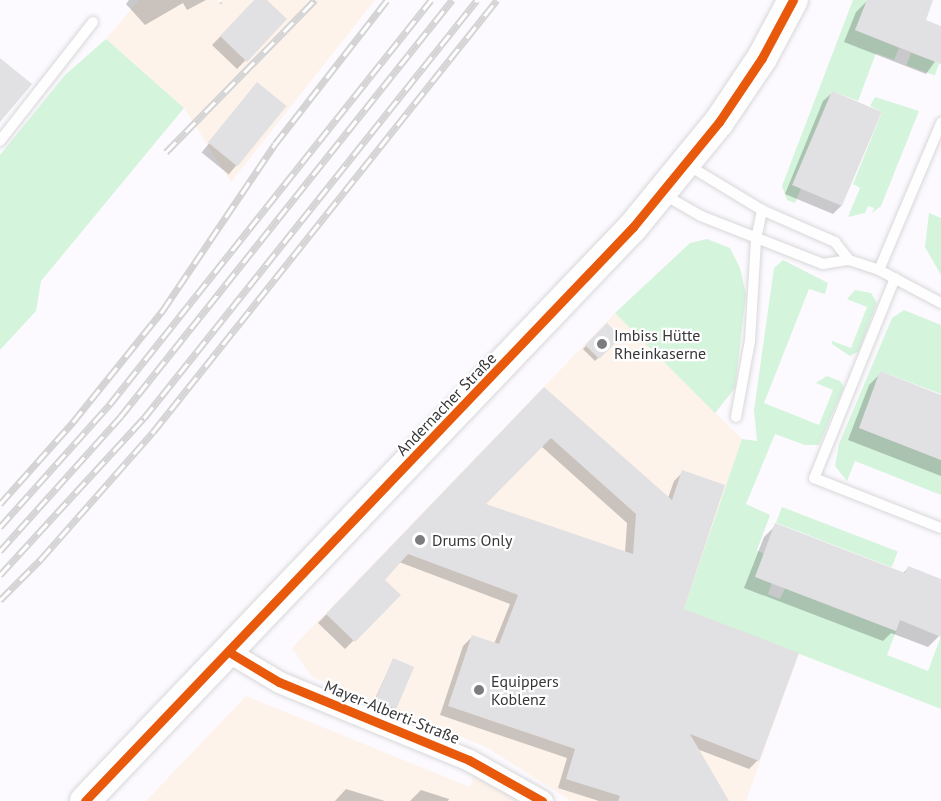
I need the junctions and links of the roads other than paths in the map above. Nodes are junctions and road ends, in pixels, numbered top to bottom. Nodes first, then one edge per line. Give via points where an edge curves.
1 (793, 0) edge
2 (93, 22) dead end
3 (941, 123) edge
4 (0, 141) edge
5 (686, 163) junction
6 (661, 193) junction
7 (762, 210) junction
8 (756, 239) junction
9 (849, 260) junction
10 (879, 270) junction
11 (895, 278) junction
12 (941, 303) edge
13 (736, 417) dead end
14 (941, 528) edge
15 (230, 652) junction
16 (86, 801) edge
17 (542, 801) edge

1 - 5 street, Andernacher Straße via 762,58
2 - 4 lane
3 - 10 lane
5 - 6 street, Andernacher Straße
5 - 7 lane
6 - 8 lane
6 - 15 street, Andernacher Straße via 581,284
7 - 8 lane
7 - 9 lane via 835,242
8 - 9 lane via 823,264
8 - 13 lane via 750,341
9 - 10 lane
10 - 11 lane
11 - 12 lane
11 - 14 lane via 814,478
15 - 16 street, Andernacher Straße
15 - 17 street, Mayer-Alberti-Straße via 279,682 469,760

